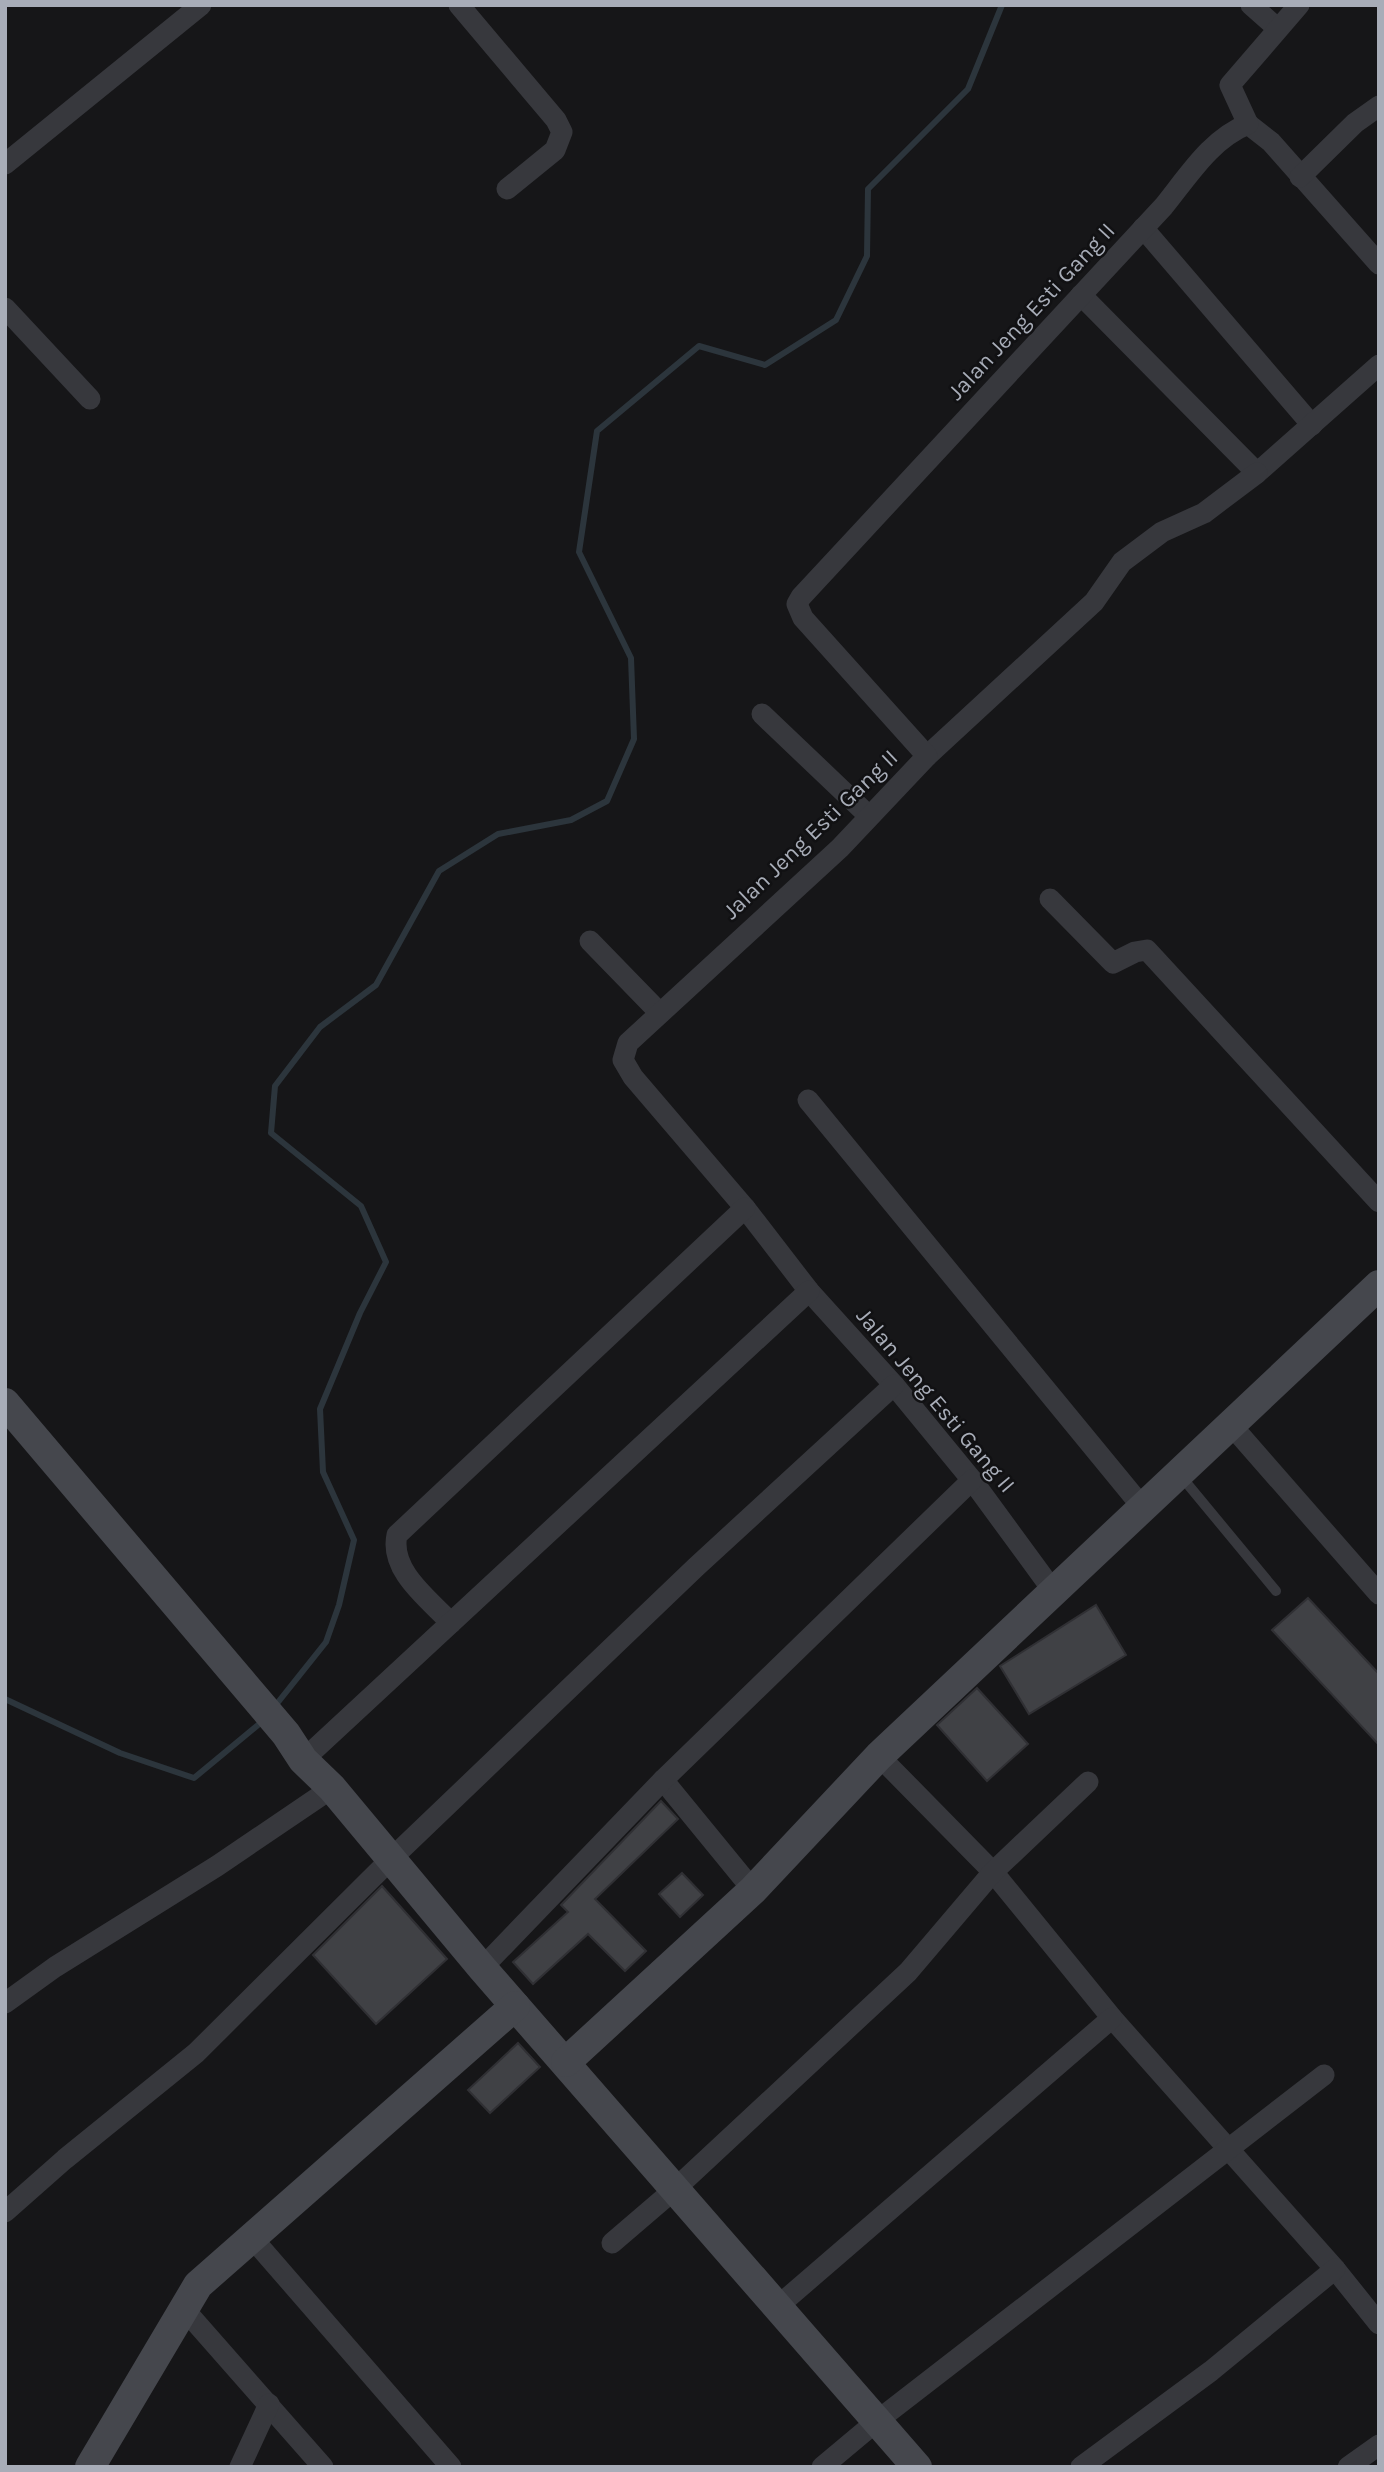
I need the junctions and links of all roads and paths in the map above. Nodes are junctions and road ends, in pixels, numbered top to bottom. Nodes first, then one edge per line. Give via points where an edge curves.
1 (201, 5) edge
2 (459, 5) edge
3 (1251, 5) edge
4 (1298, 5) edge
5 (1277, 28) junction
6 (1379, 106) edge
7 (1248, 124) junction
8 (5, 164) edge
9 (1300, 177) junction
10 (507, 189) dead end
11 (1143, 228) junction
12 (1379, 264) edge
13 (1081, 295) junction
14 (5, 309) edge
15 (1379, 365) edge
16 (90, 399) dead end
17 (1312, 425) junction
18 (1257, 473) junction
19 (762, 715) dead end
20 (927, 756) junction
21 (869, 816) junction
22 (1049, 899) dead end
23 (590, 940) dead end
24 (660, 1013) junction
25 (808, 1100) dead end
26 (1379, 1202) edge
27 (746, 1209) junction
28 (1379, 1285) edge
29 (809, 1291) junction
30 (894, 1385) junction
31 (5, 1404) edge
32 (1232, 1426) junction
33 (1180, 1475) junction
34 (972, 1480) junction
35 (1144, 1509) junction
36 (1276, 1591) dead end
37 (1054, 1592) junction
38 (1379, 1594) edge
39 (452, 1623) junction
40 (879, 1756) junction
41 (303, 1760) junction
42 (663, 1780) junction
43 (1088, 1782) dead end
44 (332, 1788) junction
45 (391, 1859) junction
46 (993, 1872) junction
47 (752, 1890) junction
48 (482, 1968) junction
49 (5, 2003) edge
50 (515, 2006) junction
51 (1112, 2018) junction
52 (566, 2062) junction
53 (1324, 2075) dead end
54 (1228, 2149) junction
55 (675, 2189) junction
56 (5, 2212) edge
57 (253, 2239) junction
58 (612, 2243) dead end
59 (1335, 2269) junction
60 (778, 2307) junction
61 (184, 2309) junction
62 (1379, 2324) edge
63 (269, 2404) junction
64 (877, 2421) junction
65 (1379, 2445) edge
66 (90, 2467) edge
67 (240, 2467) edge
68 (323, 2467) edge
69 (451, 2467) edge
70 (822, 2467) edge
71 (918, 2467) edge
72 (1082, 2467) edge
73 (1348, 2467) edge

1 - 8 street
2 - 10 street via 562,132 555,150
3 - 5 street
4 - 5 street
5 - 7 street via 1230,85
6 - 9 street
7 - 9 street via 1271,142
7 - 11 street, Jalan Jeng Esti Gang II via 1229,132 1213,147
9 - 12 street
11 - 13 street, Jalan Jeng Esti Gang II
11 - 17 street
13 - 18 street
13 - 20 street, Jalan Jeng Esti Gang II via 797,604 811,627
14 - 16 street
15 - 17 street
17 - 18 street
18 - 20 street via 1205,513 1162,532 1122,562 1094,602
19 - 21 street
20 - 21 street, Jalan Jeng Esti Gang II
21 - 24 street, Jalan Jeng Esti Gang II
22 - 26 street via 1113,963 1147,950
23 - 24 street
24 - 27 street, Jalan Jeng Esti Gang II via 628,1043 623,1060
25 - 35 street
27 - 29 street, Jalan Jeng Esti Gang II
27 - 39 street via 397,1535 395,1546 405,1574
28 - 32 street
29 - 30 street, Jalan Jeng Esti Gang II
29 - 39 street
30 - 34 street, Jalan Jeng Esti Gang II
30 - 45 street
31 - 41 street via 286,1734
32 - 33 street
32 - 38 street
33 - 35 street
33 - 36 lane
34 - 37 street, Jalan Jeng Esti Gang II
34 - 42 street
35 - 37 street
37 - 40 street
39 - 41 street
40 - 46 street
40 - 47 street
41 - 44 street
42 - 47 street
42 - 48 street
43 - 46 street
44 - 45 street
44 - 49 street
45 - 48 street
45 - 56 street via 196,2053
46 - 51 street
46 - 55 street via 908,1972
47 - 52 street
48 - 50 street
50 - 52 street
50 - 57 street
51 - 54 street
51 - 60 street
52 - 55 street
53 - 54 street
54 - 59 street
54 - 64 street
55 - 58 street
55 - 60 street
57 - 61 street via 198,2285
57 - 69 street
59 - 62 street
59 - 72 street via 1211,2371
60 - 64 street
61 - 63 street
61 - 66 street
63 - 67 street
63 - 68 street
64 - 70 street
64 - 71 street
65 - 73 street

